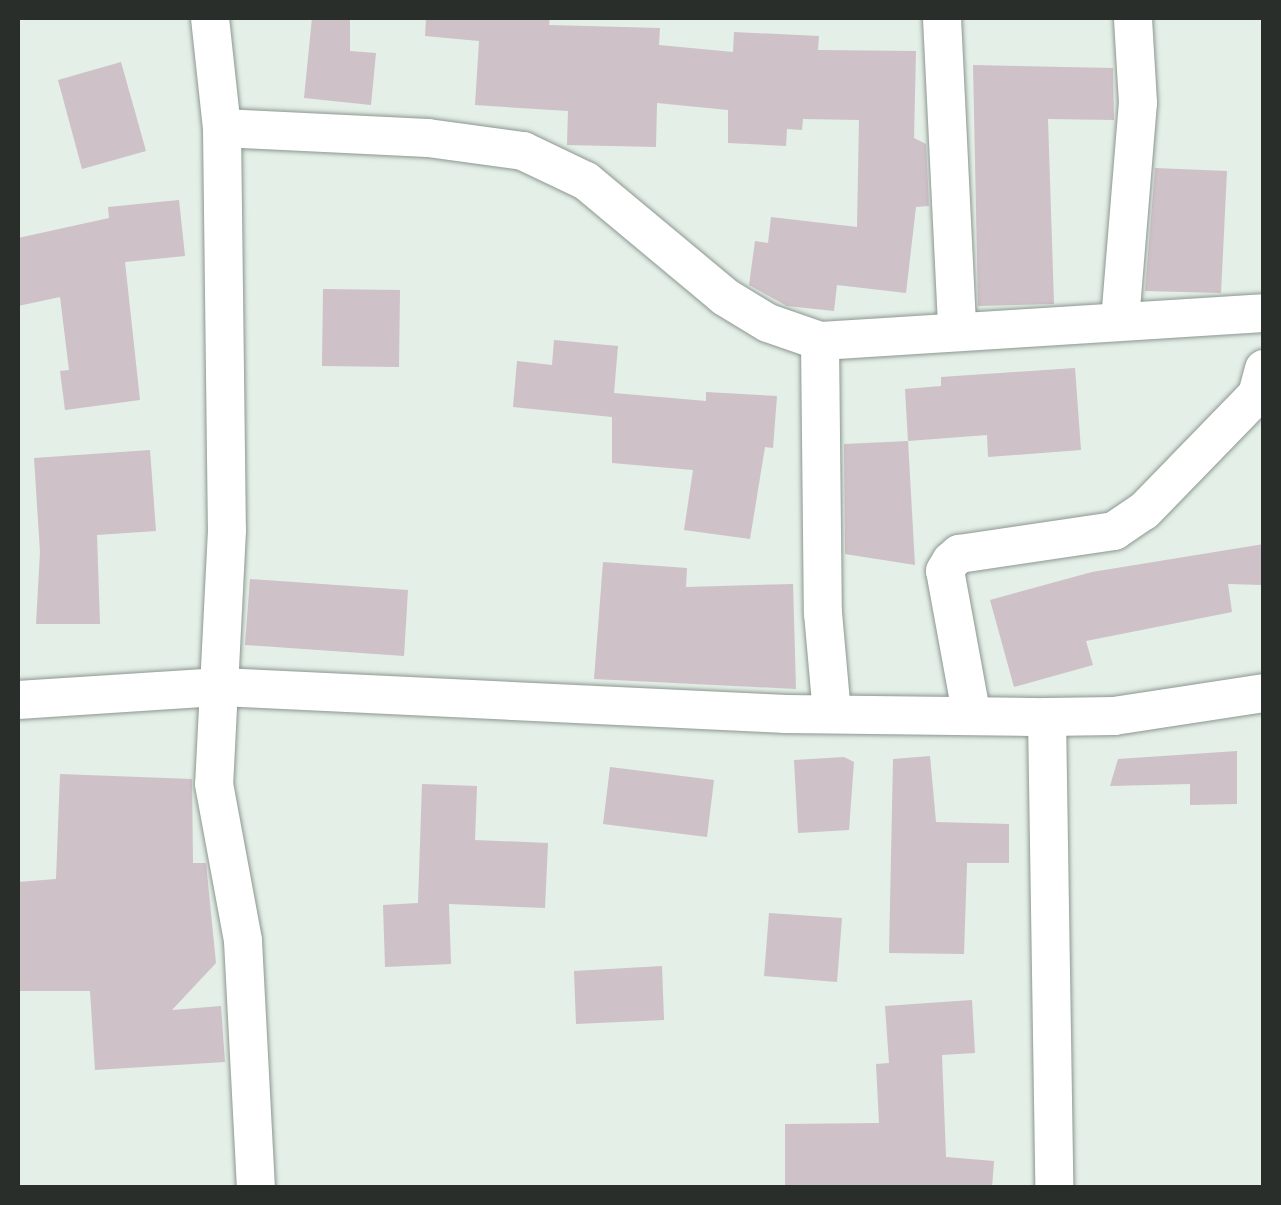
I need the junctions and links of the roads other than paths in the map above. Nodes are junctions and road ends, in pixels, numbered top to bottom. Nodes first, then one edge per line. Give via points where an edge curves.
1 (210, 18) edge
2 (942, 18) edge
3 (1132, 18) edge
4 (222, 128) junction
5 (1264, 313) edge
6 (1120, 321) junction
7 (957, 329) junction
8 (820, 340) junction
9 (1261, 389) edge
10 (221, 687) junction
11 (1264, 693) edge
12 (18, 700) edge
13 (972, 712) junction
14 (832, 713) junction
15 (1047, 717) junction
16 (256, 1188) edge
17 (1054, 1188) edge

1 - 4 street
2 - 7 street
3 - 6 street via 1138,103
4 - 8 street via 428,138 523,152 586,181 725,298 768,323
4 - 10 street via 227,530
5 - 6 street
6 - 7 street
7 - 8 street
8 - 14 street via 822,613
9 - 13 street via 1144,511 1114,531 959,554 951,561 944,571
10 - 12 street
10 - 14 street
10 - 16 street via 214,784 244,940
11 - 15 street via 1114,716
13 - 14 street
13 - 15 street
15 - 17 street

